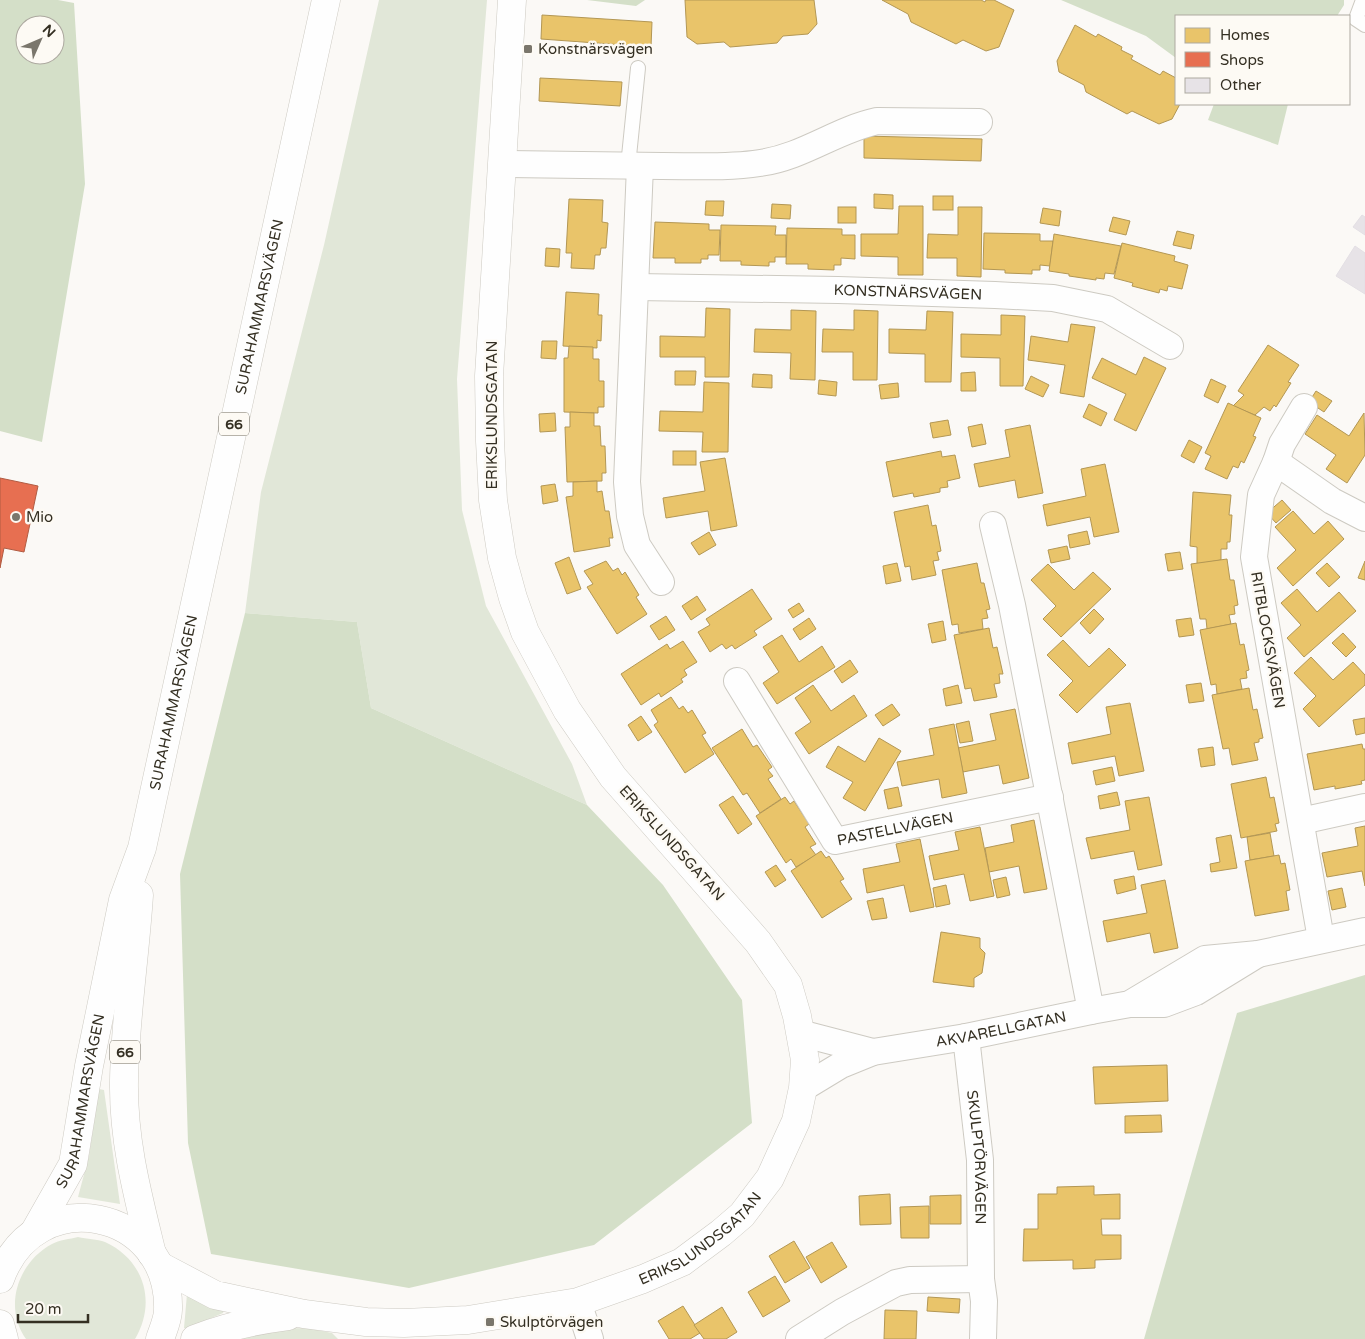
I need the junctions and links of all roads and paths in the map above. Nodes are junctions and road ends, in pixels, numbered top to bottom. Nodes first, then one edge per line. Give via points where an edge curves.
1 (326, 0) edge
2 (512, 0) edge
3 (1363, 0) edge
4 (1365, 26) edge
5 (638, 68) dead end
6 (979, 122) dead end
7 (502, 164) junction
8 (634, 166) junction
9 (636, 287) junction
10 (1170, 346) dead end
11 (1304, 407) dead end
12 (1276, 462) junction
13 (1365, 518) edge
14 (993, 525) dead end
15 (661, 582) dead end
16 (737, 681) dead end
17 (1050, 797) junction
18 (1365, 807) edge
19 (1301, 821) junction
20 (142, 848) junction
21 (1365, 931) edge
22 (1321, 940) junction
23 (1091, 1010) junction
24 (800, 1033) junction
25 (966, 1037) junction
26 (873, 1052) junction
27 (803, 1088) junction
28 (19, 1241) edge
29 (156, 1260) junction
30 (0, 1279) edge
31 (981, 1279) junction
32 (578, 1302) junction
33 (304, 1314) junction
34 (0, 1324) edge
35 (367, 1330) edge
36 (4, 1339) edge
37 (160, 1339) edge
38 (195, 1339) edge
39 (590, 1339) edge
40 (799, 1339) edge
41 (983, 1339) edge

1 - 20 street, SURAHAMMARSVÄGEN / 66
2 - 7 street, ERIKSLUNDSGATAN
3 - 4 lane via 1356,19
5 - 8 lane
6 - 8 street via 877,121 788,157 760,164
7 - 8 street
7 - 24 street, ERIKSLUNDSGATAN via 489,376 490,441 492,500 513,598 525,632 567,710 613,777 758,942 788,985
8 - 9 street
9 - 10 street, KONSTNÄRSVÄGEN via 1053,298 1107,309
9 - 15 street via 627,482 637,545
11 - 12 street, RITBLOCKSVÄGEN via 1282,444
12 - 13 street via 1332,501
12 - 19 street, RITBLOCKSVÄGEN via 1260,494 1254,557
14 - 17 street
16 - 17 street, PASTELLVÄGEN via 835,841
17 - 23 street
18 - 19 street
19 - 22 street, RITBLOCKSVÄGEN
20 - 28 street, SURAHAMMARSVÄGEN / 66 via 123,900 72,1164
20 - 29 street, SURAHAMMARSVÄGEN / 66 via 124,1083 131,1167
21 - 22 street, AKVARELLGATAN
22 - 23 street, AKVARELLGATAN via 1258,954 1205,959 1130,1004
23 - 25 street, AKVARELLGATAN
24 - 26 street, AKVARELLGATAN
24 - 27 street, ERIKSLUNDSGATAN via 805,1060
25 - 26 street, AKVARELLGATAN
25 - 31 street, SKULPTÖRVÄGEN via 980,1160
26 - 27 street, AKVARELLGATAN via 841,1064
27 - 32 street, ERIKSLUNDSGATAN via 792,1132 770,1178 742,1215 682,1262
28 - 29 street, 66 via 57,1221 73,1218 101,1220 131,1233
28 - 30 street, 66
29 - 33 street, ERIKSLUNDSGATAN via 216,1295
29 - 37 street, 66 via 167,1286 168,1312
31 - 40 street via 896,1283
31 - 41 street, SKULPTÖRVÄGEN
32 - 35 street, ERIKSLUNDSGATAN via 468,1320 404,1323
32 - 39 street
33 - 35 street, ERIKSLUNDSGATAN
33 - 38 street, ERIKSLUNDSGATAN via 263,1319 216,1330
34 - 36 street

